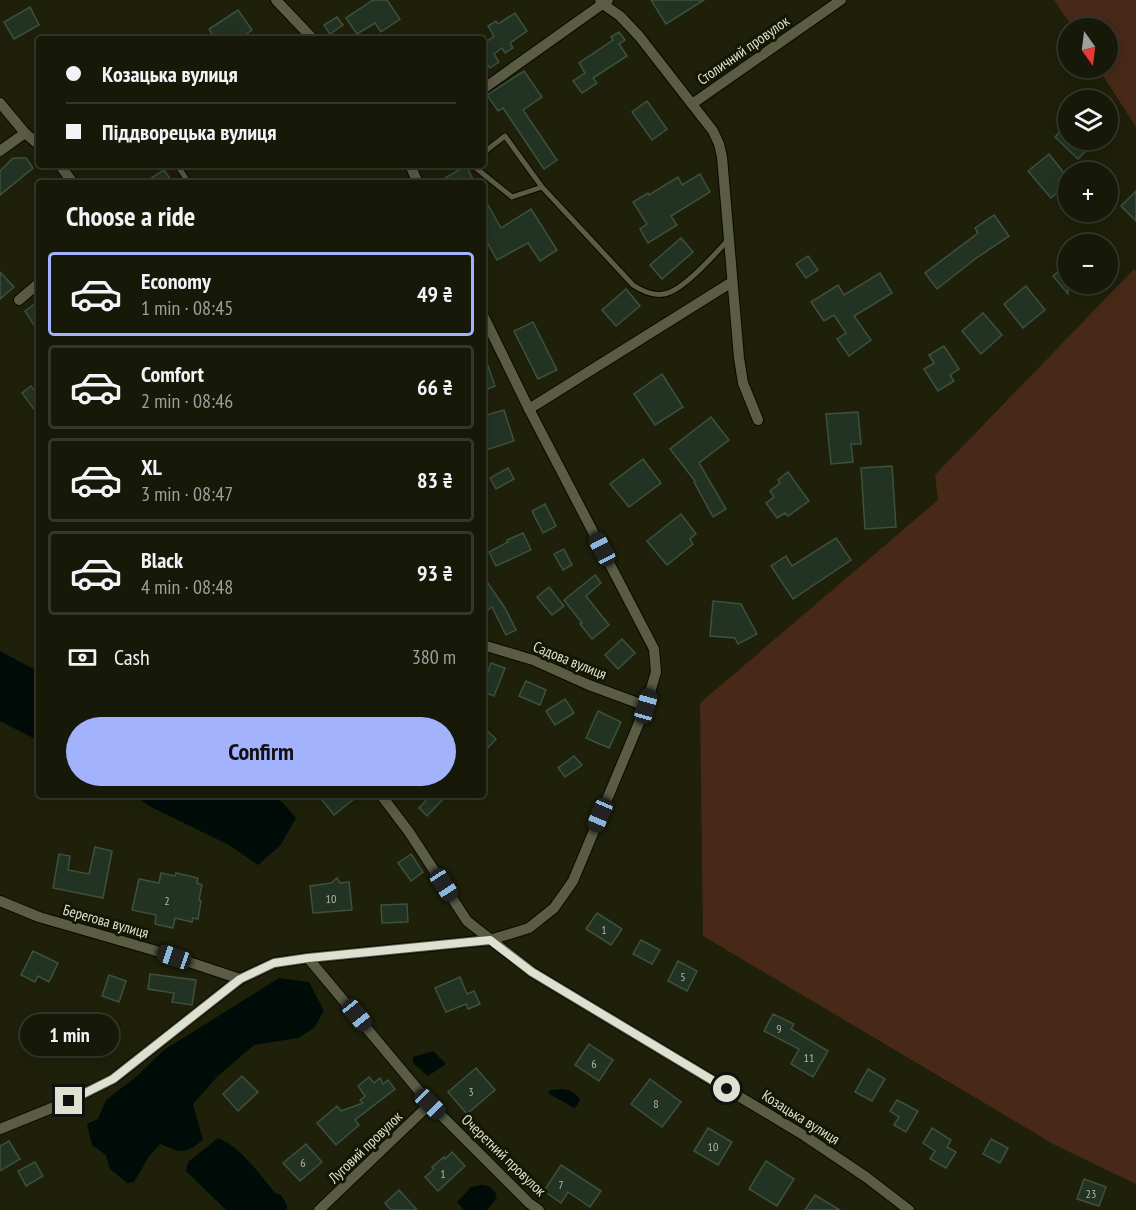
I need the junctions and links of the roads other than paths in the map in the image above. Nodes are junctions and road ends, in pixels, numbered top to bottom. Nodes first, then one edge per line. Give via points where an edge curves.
1 (276, 0) edge
2 (841, 0) edge
3 (604, 1) edge
4 (310, 36) edge
5 (486, 87) edge
6 (0, 103) edge
7 (692, 104) junction
8 (25, 133) junction
9 (36, 142) edge
10 (486, 151) edge
11 (0, 152) edge
12 (476, 168) edge
13 (542, 187) junction
14 (729, 239) junction
15 (732, 282) junction
16 (36, 286) edge
17 (19, 300) dead end
18 (486, 321) edge
19 (529, 409) junction
20 (758, 420) dead end
21 (486, 646) edge
22 (646, 706) junction
23 (383, 798) edge
24 (0, 901) edge
25 (490, 940) junction
26 (308, 958) junction
27 (240, 979) junction
28 (430, 1104) junction
29 (0, 1129) edge
30 (320, 1210) edge
31 (539, 1210) edge
32 (909, 1210) edge

1 - 4 street
2 - 7 street, Столичний провулок
3 - 5 street
3 - 7 street via 639,36
6 - 8 street
7 - 14 street via 713,131 721,150
8 - 9 street
8 - 11 street
10 - 13 lane via 505,136
12 - 13 lane via 512,196
13 - 14 lane via 633,285 645,292 663,294 678,289
14 - 15 street
15 - 19 street
15 - 20 street via 743,383
16 - 17 street
18 - 19 street
19 - 22 street via 654,649 656,672
21 - 22 street, Садова вулиця via 533,660
22 - 25 street via 573,881 554,908 529,928
23 - 25 street, Козацька вулиця via 467,921
24 - 27 street, Берегова вулиця via 39,917
25 - 26 street
25 - 32 street, Козацька вулиця via 532,972 805,1136
26 - 27 street via 274,963
26 - 28 street, Очеретний провулок
27 - 29 street via 113,1079
28 - 30 street, Луговий провулок
28 - 31 street, Очеретний провулок

